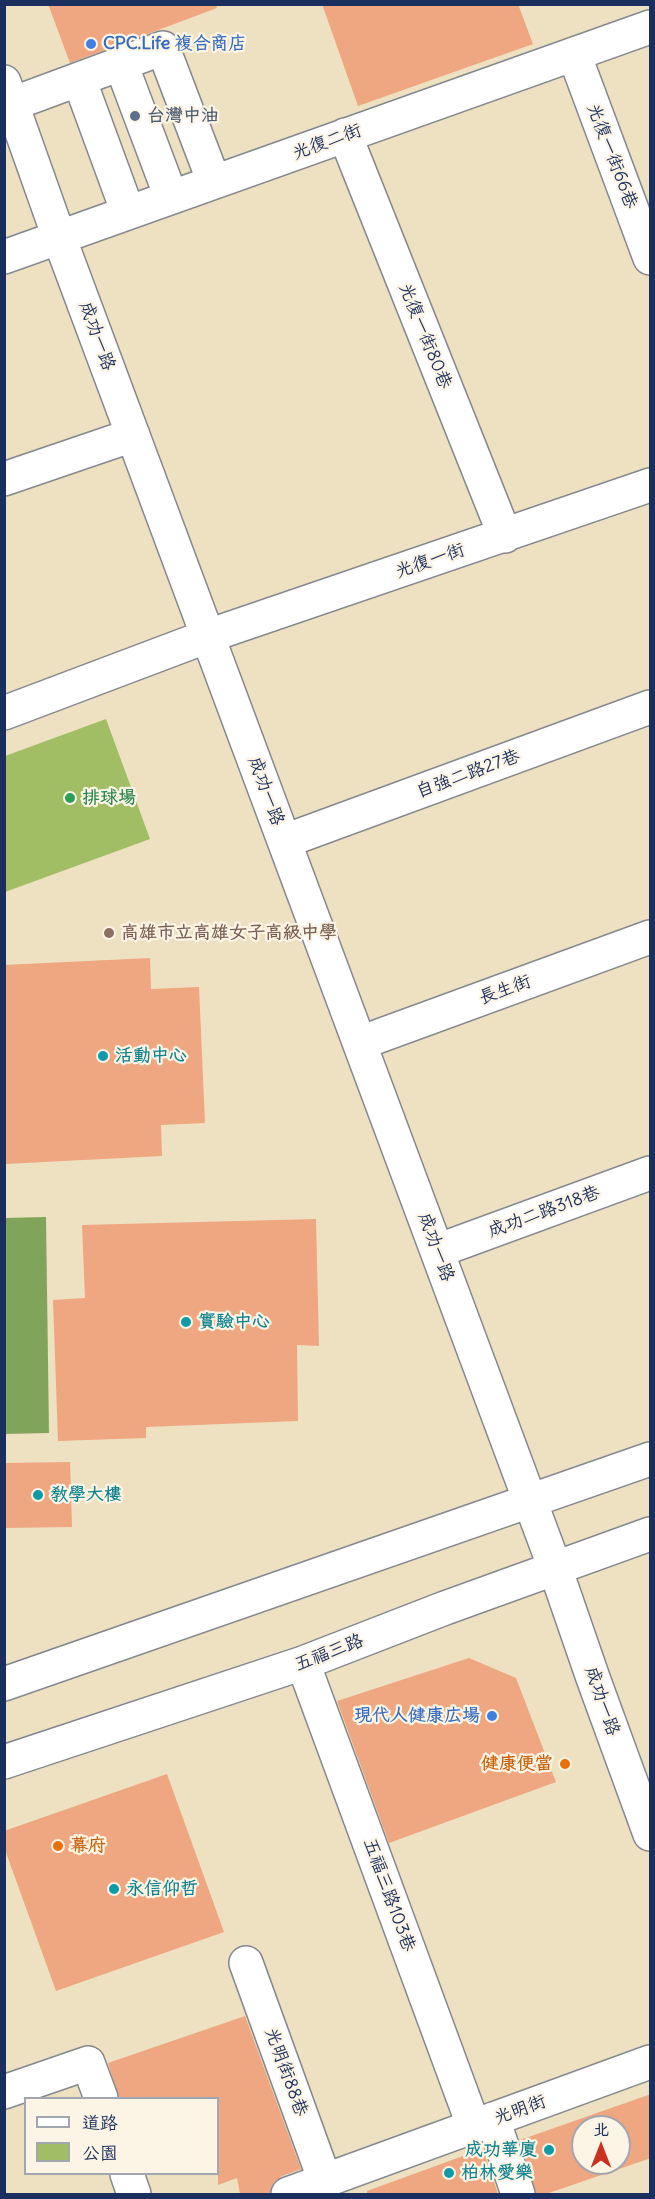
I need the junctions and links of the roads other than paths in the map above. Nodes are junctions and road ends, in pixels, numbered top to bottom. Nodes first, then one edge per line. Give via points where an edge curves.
1 (651, 27) edge
2 (574, 54) junction
3 (121, 64) junction
4 (79, 79) junction
5 (8, 93) edge
6 (345, 135) junction
7 (210, 175) junction
8 (165, 182) junction
9 (121, 207) junction
10 (59, 237) junction
11 (4, 256) edge
12 (651, 258) edge
13 (133, 435) junction
14 (4, 479) edge
15 (651, 485) edge
16 (505, 536) junction
17 (208, 636) junction
18 (651, 707) edge
19 (4, 713) edge
20 (285, 841) junction
21 (651, 937) edge
22 (360, 1043) junction
23 (651, 1173) edge
24 (437, 1251) junction
25 (651, 1459) edge
26 (530, 1500) junction
27 (651, 1534) edge
28 (555, 1568) junction
29 (303, 1663) junction
30 (4, 1684) edge
31 (4, 1762) edge
32 (644, 1795) edge
33 (651, 1834) edge
34 (246, 1963) dead end
35 (651, 2062) edge
36 (4, 2092) edge
37 (100, 2097) edge
38 (483, 2123) junction
39 (127, 2175) edge
40 (325, 2181) junction
41 (134, 2194) edge
42 (288, 2194) edge
43 (518, 2194) edge

1 - 2 street, 光復二街
2 - 6 street, 光復二街
2 - 12 street, 光復一街66巷
3 - 4 street
3 - 7 street via 163,48
3 - 8 street
4 - 5 street
4 - 9 street
5 - 10 street, 成功一路
6 - 7 street, 光復二街
6 - 16 street, 光復一街80巷
7 - 8 street
7 - 9 street, 光復二街
8 - 9 street
9 - 10 street, 光復二街
10 - 11 street, 光復二街
10 - 13 street, 成功一路
13 - 14 street
13 - 17 street, 成功一路
15 - 16 street, 光復一街
16 - 17 street, 光復一街
17 - 19 street, 光復一街
17 - 20 street, 成功一路
18 - 20 street, 自強二路27巷
20 - 22 street, 成功一路
21 - 22 street, 長生街
22 - 24 street, 成功一路
23 - 24 street, 成功二路318巷
24 - 26 street, 成功一路
25 - 26 street
26 - 28 street, 成功一路
26 - 30 street
27 - 28 street, 五福三路
28 - 29 street, 五福三路
28 - 32 street, 成功一路 via 593,1678
29 - 31 street, 五福三路
29 - 38 street, 五福三路103巷
32 - 33 street, 成功一路
34 - 40 street, 光明街88巷
35 - 38 street, 光明街
36 - 37 street via 88,2062
38 - 40 street, 光明街
38 - 43 street, 五福三路103巷
39 - 41 street
40 - 42 street, 光明街

